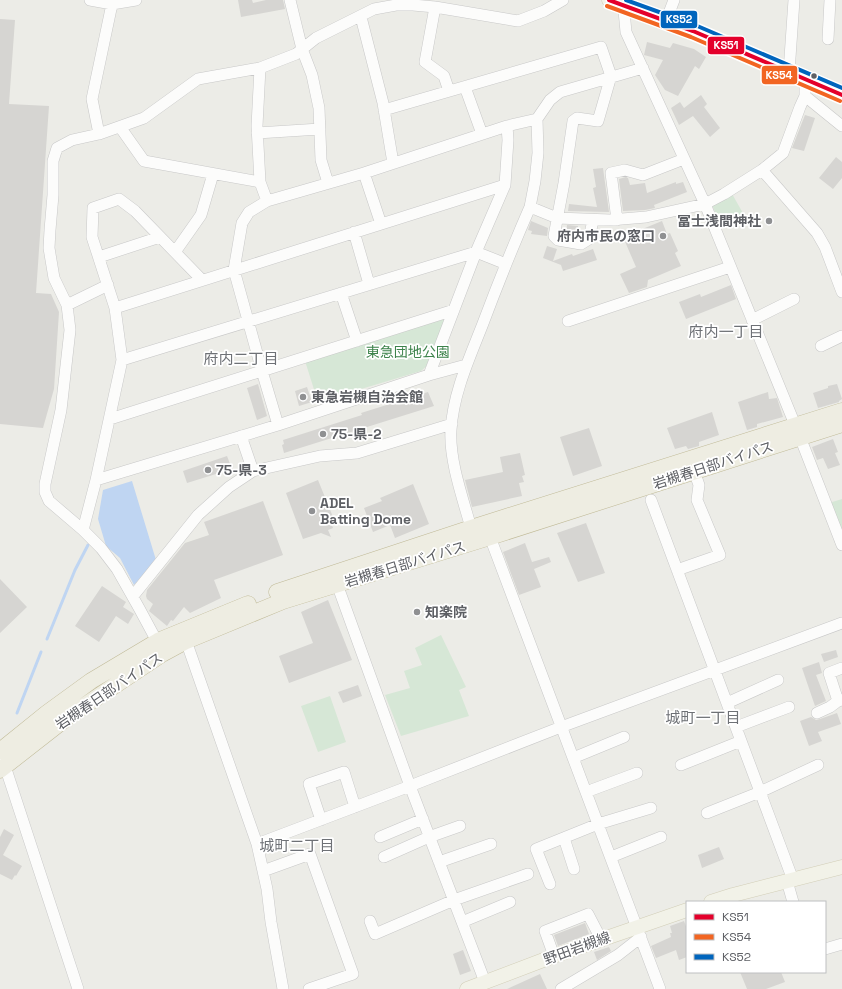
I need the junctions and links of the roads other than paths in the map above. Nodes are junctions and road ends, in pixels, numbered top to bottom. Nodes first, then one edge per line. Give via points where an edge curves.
1 (90, 0) edge
2 (136, 0) edge
3 (290, 0) edge
4 (562, 0) edge
5 (609, 0) edge
6 (674, 0) edge
7 (794, 0) edge
8 (830, 0) edge
9 (399, 3) edge
10 (623, 3) edge
11 (112, 4) junction
12 (435, 8) junction
13 (361, 17) junction
14 (666, 21) junction
15 (828, 39) dead end
16 (302, 49) junction
17 (260, 68) junction
18 (643, 68) junction
19 (789, 72) junction
20 (611, 76) junction
21 (805, 80) junction
22 (465, 87) junction
23 (449, 91) junction
24 (842, 95) edge
25 (805, 96) junction
26 (384, 110) junction
27 (537, 119) junction
28 (507, 126) junction
29 (842, 126) edge
30 (120, 127) junction
31 (320, 129) junction
32 (257, 133) junction
33 (99, 134) junction
34 (482, 134) junction
35 (684, 159) junction
36 (393, 163) junction
37 (762, 170) junction
38 (364, 173) junction
39 (213, 174) junction
40 (260, 182) junction
41 (328, 183) junction
42 (505, 185) junction
43 (268, 201) junction
44 (705, 204) junction
45 (530, 207) junction
46 (557, 218) junction
47 (593, 220) junction
48 (617, 220) junction
49 (380, 224) junction
50 (354, 232) junction
51 (160, 237) junction
52 (175, 252) junction
53 (476, 252) junction
54 (99, 258) junction
55 (842, 262) edge
56 (506, 264) junction
57 (730, 267) junction
58 (234, 270) junction
59 (833, 270) junction
60 (202, 280) junction
61 (369, 284) junction
62 (108, 285) junction
63 (842, 292) edge
64 (341, 293) junction
65 (794, 299) dead end
66 (67, 305) junction
67 (115, 308) junction
68 (454, 310) junction
69 (752, 320) junction
70 (248, 321) junction
71 (568, 321) dead end
72 (842, 336) edge
73 (358, 341) junction
74 (821, 346) dead end
75 (122, 360) junction
76 (466, 365) junction
77 (262, 371) junction
78 (429, 375) junction
79 (842, 411) edge
80 (110, 419) junction
81 (452, 424) junction
82 (842, 424) edge
83 (278, 425) junction
84 (797, 431) junction
85 (241, 436) junction
86 (253, 471) junction
87 (694, 471) junction
88 (96, 480) junction
89 (651, 500) dead end
90 (471, 528) junction
91 (83, 530) junction
92 (490, 538) junction
93 (842, 545) edge
94 (677, 570) junction
95 (337, 584) junction
96 (133, 596) junction
97 (842, 623) edge
98 (184, 636) junction
99 (160, 647) junction
100 (842, 668) edge
101 (714, 670) junction
102 (778, 680) dead end
103 (840, 701) edge
104 (727, 703) junction
105 (789, 707) dead end
106 (817, 713) dead end
107 (560, 726) junction
108 (736, 727) junction
109 (624, 737) dead end
110 (741, 741) junction
111 (0, 751) edge
112 (573, 758) junction
113 (681, 765) dead end
114 (818, 765) dead end
115 (3, 768) edge
116 (637, 772) dead end
117 (410, 786) junction
118 (586, 792) junction
119 (760, 792) junction
120 (355, 807) junction
121 (651, 808) dead end
122 (707, 813) dead end
123 (423, 819) junction
124 (321, 820) junction
125 (598, 824) junction
126 (460, 826) dead end
127 (380, 837) dead end
128 (429, 837) junction
129 (661, 837) dead end
130 (564, 838) junction
131 (257, 844) junction
132 (491, 844) dead end
133 (384, 857) dead end
134 (611, 857) junction
135 (439, 862) junction
136 (842, 867) edge
137 (574, 869) dead end
138 (263, 871) junction
139 (528, 874) dead end
140 (790, 880) junction
141 (550, 884) dead end
142 (731, 899) edge
143 (454, 900) junction
144 (718, 901) edge
145 (793, 901) edge
146 (510, 902) dead end
147 (686, 910) edge
148 (370, 920) dead end
149 (462, 922) junction
150 (639, 931) junction
151 (601, 939) junction
152 (842, 944) edge
153 (826, 949) edge
154 (554, 956) junction
155 (485, 982) junction
156 (78, 989) edge
157 (283, 989) edge
158 (309, 989) edge
159 (467, 989) edge
160 (560, 989) edge
161 (660, 989) edge

1 - 11 street
2 - 11 street
3 - 16 street
4 - 12 street via 544,11 518,21
5 - 10 main road
6 - 14 street
7 - 19 street
8 - 15 street
9 - 12 street
9 - 13 street via 374,9
10 - 14 main road
10 - 18 street via 626,32
11 - 33 street via 92,99
12 - 23 street via 425,62 444,76
13 - 16 street via 316,38
13 - 26 street
14 - 19 main road
16 - 17 street via 296,54
16 - 31 street via 312,75 319,108
17 - 30 street via 198,79 144,118
17 - 32 street
18 - 20 street
18 - 35 street
19 - 21 main road
20 - 22 street via 601,47
20 - 27 street via 560,92 550,100
20 - 46 street via 598,121 577,118 573,121
21 - 24 main road
21 - 25 street
22 - 23 street
22 - 34 street
23 - 26 street
25 - 29 street
25 - 37 street via 783,153
26 - 36 street
27 - 28 street
27 - 45 street via 538,153
28 - 34 street
28 - 42 street
30 - 33 street
30 - 39 street via 144,161
31 - 32 street
31 - 41 street via 321,160
32 - 40 street
33 - 66 street via 72,140 57,148 53,161 49,248 54,278
34 - 36 street
35 - 44 street
35 - 48 street via 643,175 625,170 611,173
36 - 38 street
37 - 44 street
37 - 59 street via 818,233
38 - 41 street
38 - 49 street
39 - 40 street
39 - 52 street via 201,215
40 - 43 street
41 - 43 street
42 - 49 street
42 - 53 street
43 - 58 street via 249,212 242,222
44 - 48 street via 646,217
44 - 57 street
45 - 46 street
45 - 56 street
46 - 47 street
46 - 47 street via 554,236 558,240 581,244 589,239
47 - 48 street
49 - 50 street
50 - 58 street
50 - 61 street
51 - 52 street
51 - 54 street
51 - 54 street via 135,211 119,199 93,208 92,238
52 - 60 street
53 - 56 street
53 - 61 street
53 - 68 street
54 - 62 street
55 - 59 street
56 - 76 street
57 - 69 street
57 - 71 street
58 - 60 street
58 - 70 street
59 - 63 street
60 - 67 street
61 - 64 street
62 - 66 street
62 - 67 street
64 - 70 street
64 - 73 street
65 - 69 street
66 - 91 street via 70,330 64,387 45,492 49,501
67 - 75 street
68 - 73 street
68 - 78 street
69 - 84 street
70 - 75 street
70 - 77 street
72 - 74 street
73 - 77 street
75 - 80 street
76 - 78 street
76 - 81 street via 457,392
77 - 80 street
77 - 83 street
78 - 83 street
79 - 84 highway, 岩槻春日部バイパス
80 - 88 street
81 - 86 street via 357,453 320,456
81 - 90 street via 453,460
82 - 84 highway, 岩槻春日部バイパス
83 - 85 street
84 - 87 highway, 岩槻春日部バイパス
84 - 90 highway, 岩槻春日部バイパス
84 - 93 street
85 - 86 street
85 - 88 street
86 - 96 street via 229,487 198,515
87 - 92 highway, 岩槻春日部バイパス
87 - 94 street via 699,485 697,500 720,555
88 - 91 street
89 - 94 street
90 - 98 highway, 岩槻春日部バイパス via 280,591
91 - 96 street via 117,569
92 - 95 highway, 岩槻春日部バイパス
92 - 107 street
94 - 101 street
95 - 98 highway, 岩槻春日部バイパス
95 - 117 street
96 - 99 street
97 - 101 street
98 - 99 highway, 岩槻春日部バイパス
98 - 131 street
99 - 111 highway, 岩槻春日部バイパス via 91,681
99 - 115 highway, 岩槻春日部バイパス
100 - 103 street via 829,673
101 - 104 street
101 - 107 street
102 - 104 street
103 - 106 street
104 - 108 street
105 - 108 street
107 - 112 street
107 - 117 street
108 - 110 street
109 - 112 street
110 - 113 street
110 - 119 street
111 - 115 street
112 - 118 street
114 - 119 street
115 - 156 street
116 - 118 street
117 - 120 street
117 - 123 street
118 - 125 street
119 - 122 street
119 - 140 street
120 - 124 street
120 - 124 street via 344,772 309,784
121 - 125 street
123 - 127 street
123 - 128 street
124 - 131 street
125 - 130 street
125 - 134 street
126 - 128 street
128 - 133 street
128 - 135 street
129 - 134 street
130 - 137 street
130 - 141 street via 536,849
131 - 138 street
132 - 135 street
134 - 150 street
135 - 143 street
136 - 140 main road
138 - 157 street
138 - 158 street via 310,854 353,974
139 - 143 street
140 - 142 main road
140 - 145 street
142 - 144 main road
143 - 148 street via 375,934
143 - 149 street
146 - 149 street
147 - 150 main road, 野田岩槻線
149 - 155 street
150 - 151 main road, 野田岩槻線
150 - 160 street via 618,955
150 - 161 street
151 - 154 main road, 野田岩槻線
151 - 154 street via 588,914 545,931
152 - 153 street
154 - 155 main road, 野田岩槻線
155 - 159 main road, 野田岩槻線

